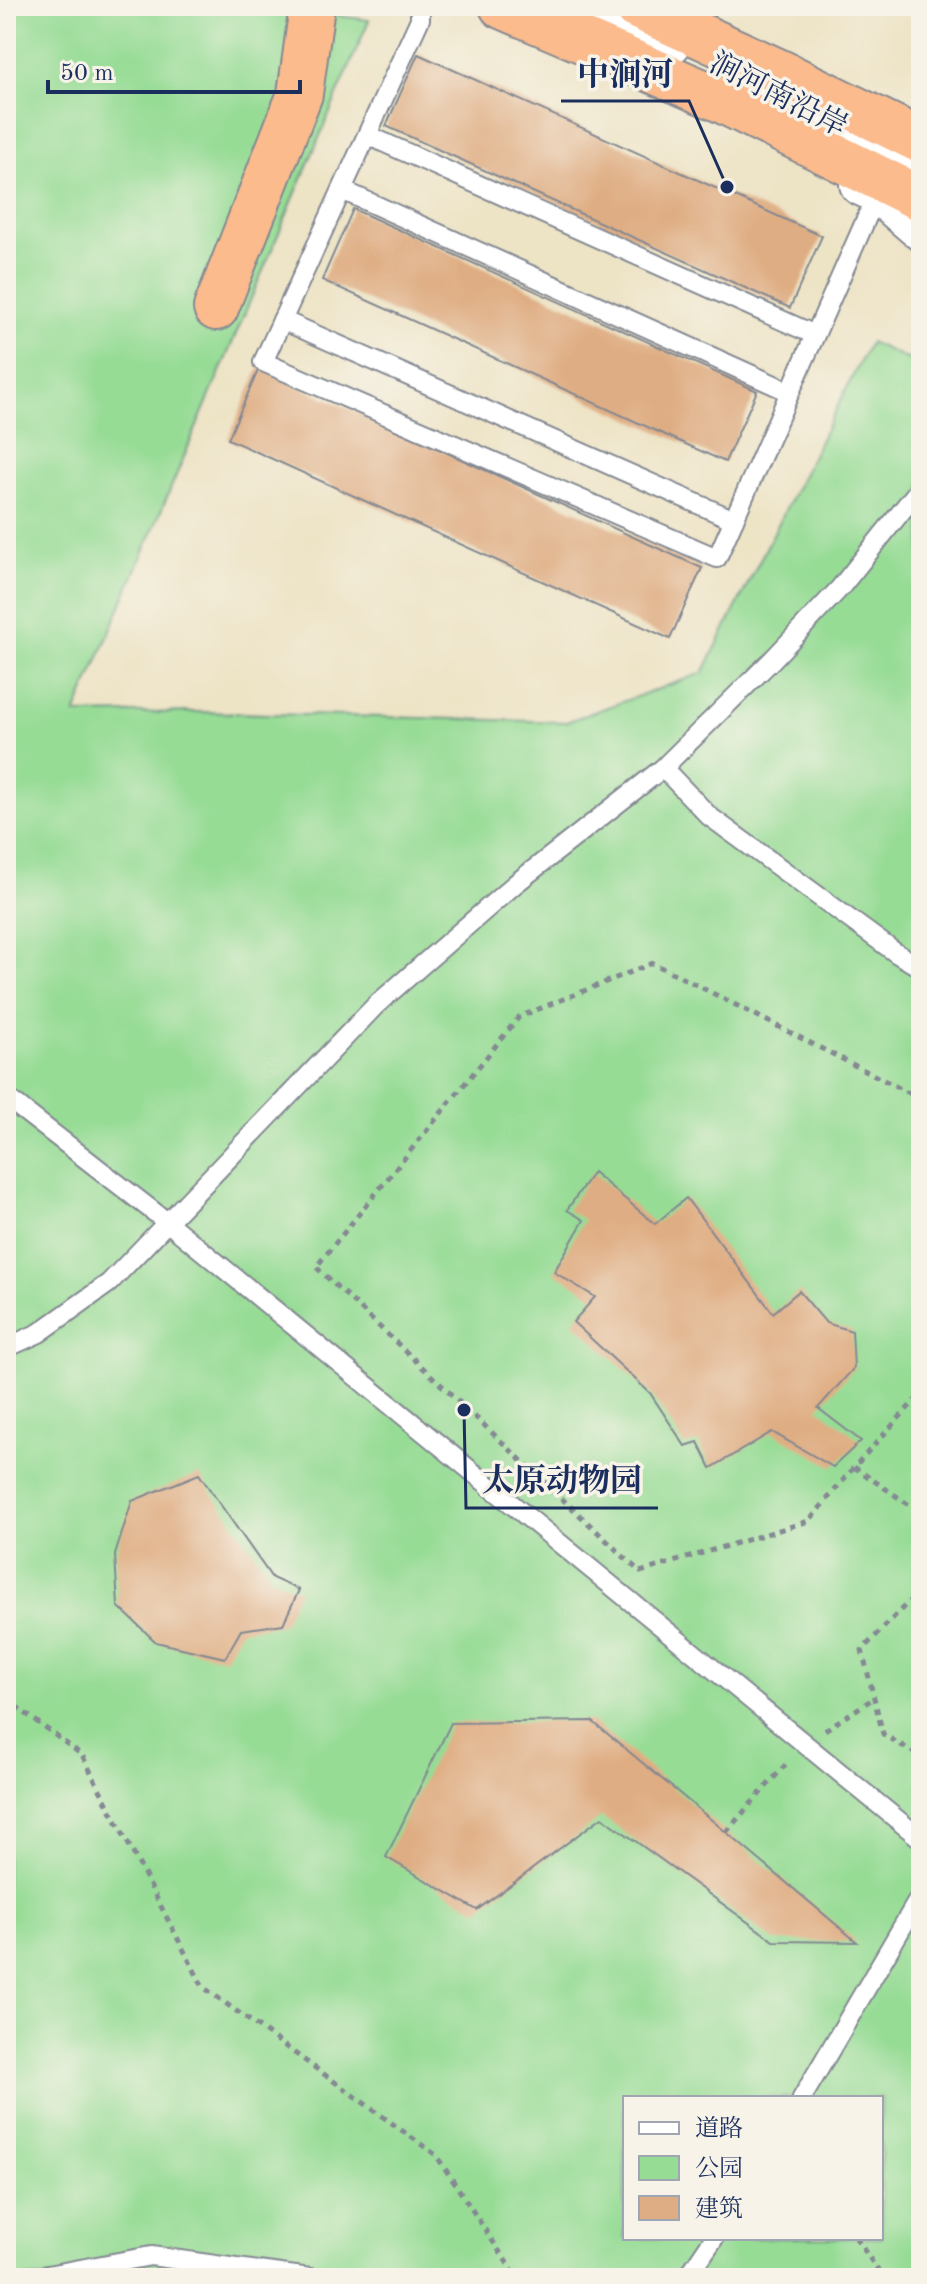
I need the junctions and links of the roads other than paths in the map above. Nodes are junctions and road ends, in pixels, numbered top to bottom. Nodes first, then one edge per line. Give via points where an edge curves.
1 (312, 6) edge
2 (420, 6) edge
3 (474, 6) edge
4 (502, 6) edge
5 (589, 6) edge
6 (635, 6) edge
7 (367, 135) junction
8 (921, 141) edge
9 (921, 168) edge
10 (342, 190) junction
11 (878, 192) junction
12 (921, 199) edge
13 (921, 215) edge
14 (921, 229) edge
15 (216, 308) dead end
16 (282, 320) junction
17 (815, 335) junction
18 (790, 392) junction
19 (921, 487) edge
20 (734, 520) junction
21 (663, 768) junction
22 (921, 968) edge
23 (6, 1097) edge
24 (167, 1222) junction
25 (6, 1348) edge
26 (921, 1839) edge
27 (921, 1895) edge
28 (803, 2096) edge
29 (713, 2240) edge
30 (31, 2278) edge
31 (310, 2278) edge
32 (687, 2278) edge

1 - 15 highway via 300,94
2 - 7 lane via 420,19
3 - 11 street, 涧河南沿岸
4 - 12 highway via 719,99
5 - 9 street, 涧河南沿岸 via 728,69
6 - 8 highway
7 - 10 lane
7 - 17 lane
10 - 16 lane
10 - 18 lane
11 - 13 street, 涧河南沿岸
11 - 14 street, 涧河南沿岸
11 - 17 lane
16 - 20 lane
16 - 20 lane via 263,362 717,558
17 - 18 lane
18 - 20 lane
19 - 21 lane via 840,588
21 - 22 lane via 709,816
21 - 24 lane via 515,884 376,1005
23 - 24 lane
24 - 25 lane via 109,1283 39,1333
24 - 26 lane
27 - 28 lane
29 - 32 lane
30 - 31 lane via 151,2256

